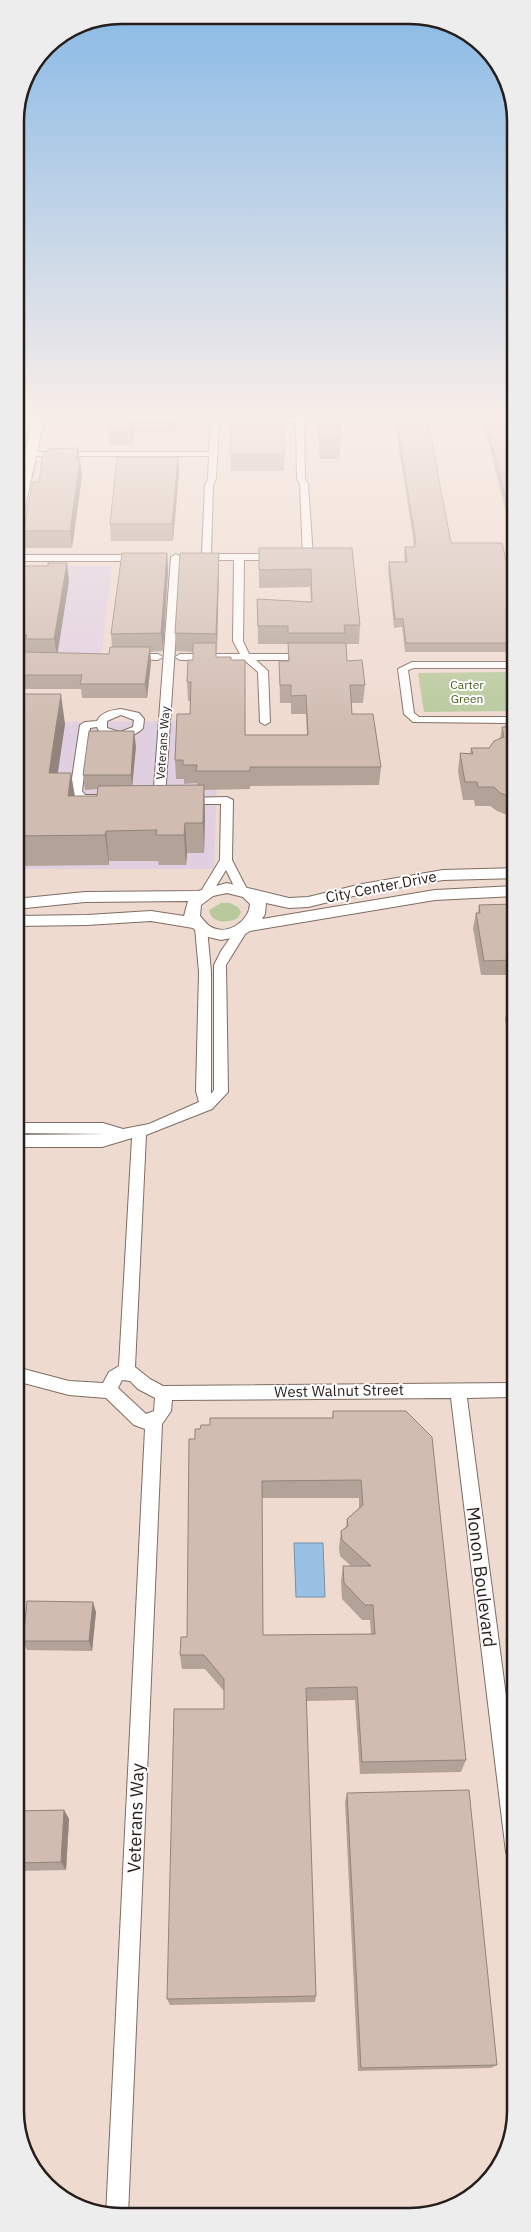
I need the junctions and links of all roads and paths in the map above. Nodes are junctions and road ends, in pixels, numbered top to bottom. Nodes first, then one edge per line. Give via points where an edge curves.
1 (208, 521) edge
2 (303, 521) edge
3 (206, 557) junction
4 (239, 557) junction
5 (24, 558) edge
6 (148, 558) edge
7 (322, 656) edge
8 (120, 657) edge
9 (158, 657) dead end
10 (180, 657) dead end
11 (246, 657) junction
12 (24, 662) edge
13 (51, 662) edge
14 (507, 665) edge
15 (507, 720) edge
16 (265, 722) dead end
17 (152, 723) junction
18 (100, 724) junction
19 (104, 798) edge
20 (144, 801) edge
21 (169, 801) junction
22 (226, 860) junction
23 (507, 873) edge
24 (507, 892) edge
25 (246, 893) junction
26 (203, 894) junction
27 (24, 903) edge
28 (24, 921) edge
29 (198, 925) junction
30 (246, 929) junction
31 (207, 1105) junction
32 (24, 1128) edge
33 (139, 1132) junction
34 (123, 1134) junction
35 (24, 1141) edge
36 (127, 1373) junction
37 (24, 1376) edge
38 (458, 1390) junction
39 (507, 1390) edge
40 (110, 1391) junction
41 (162, 1393) junction
42 (154, 1420) junction
43 (507, 1780) edge
44 (117, 2208) edge

1 - 3 street
2 - 4 street via 303,557
3 - 4 street
3 - 17 street, Veterans Way via 179,557
4 - 11 street via 238,641
5 - 6 street
7 - 11 street
8 - 9 street
10 - 11 street
11 - 16 street via 263,671
12 - 13 street
14 - 15 street via 412,665 404,669 409,714 417,720
17 - 18 street via 121,712 107,716
17 - 18 street via 120,735 106,732
17 - 21 street, Veterans Way
18 - 19 street via 85,725 76,792 82,798
20 - 21 street
21 - 22 street via 227,800
22 - 25 street
22 - 26 street
23 - 25 street, City Center Drive via 443,875 308,902 289,903
24 - 30 street, City Center Drive via 435,894
25 - 26 street via 227,888
25 - 30 street via 255,900 259,913
26 - 27 street via 85,897
26 - 29 street via 191,911
28 - 29 street via 151,916
29 - 30 street via 220,934
29 - 31 street via 205,972 203,1091
30 - 31 street via 225,954 220,966 221,1092
31 - 33 street
32 - 34 street via 103,1128
33 - 34 street
33 - 36 street
34 - 35 street via 102,1141
36 - 40 street via 120,1373 112,1379
36 - 41 street via 134,1374 144,1384
37 - 40 street via 69,1388
38 - 39 street, West Walnut Street
38 - 41 street, West Walnut Street
38 - 43 street, Monon Boulevard
40 - 42 street via 141,1421
41 - 42 street via 165,1406
42 - 44 street, Veterans Way

